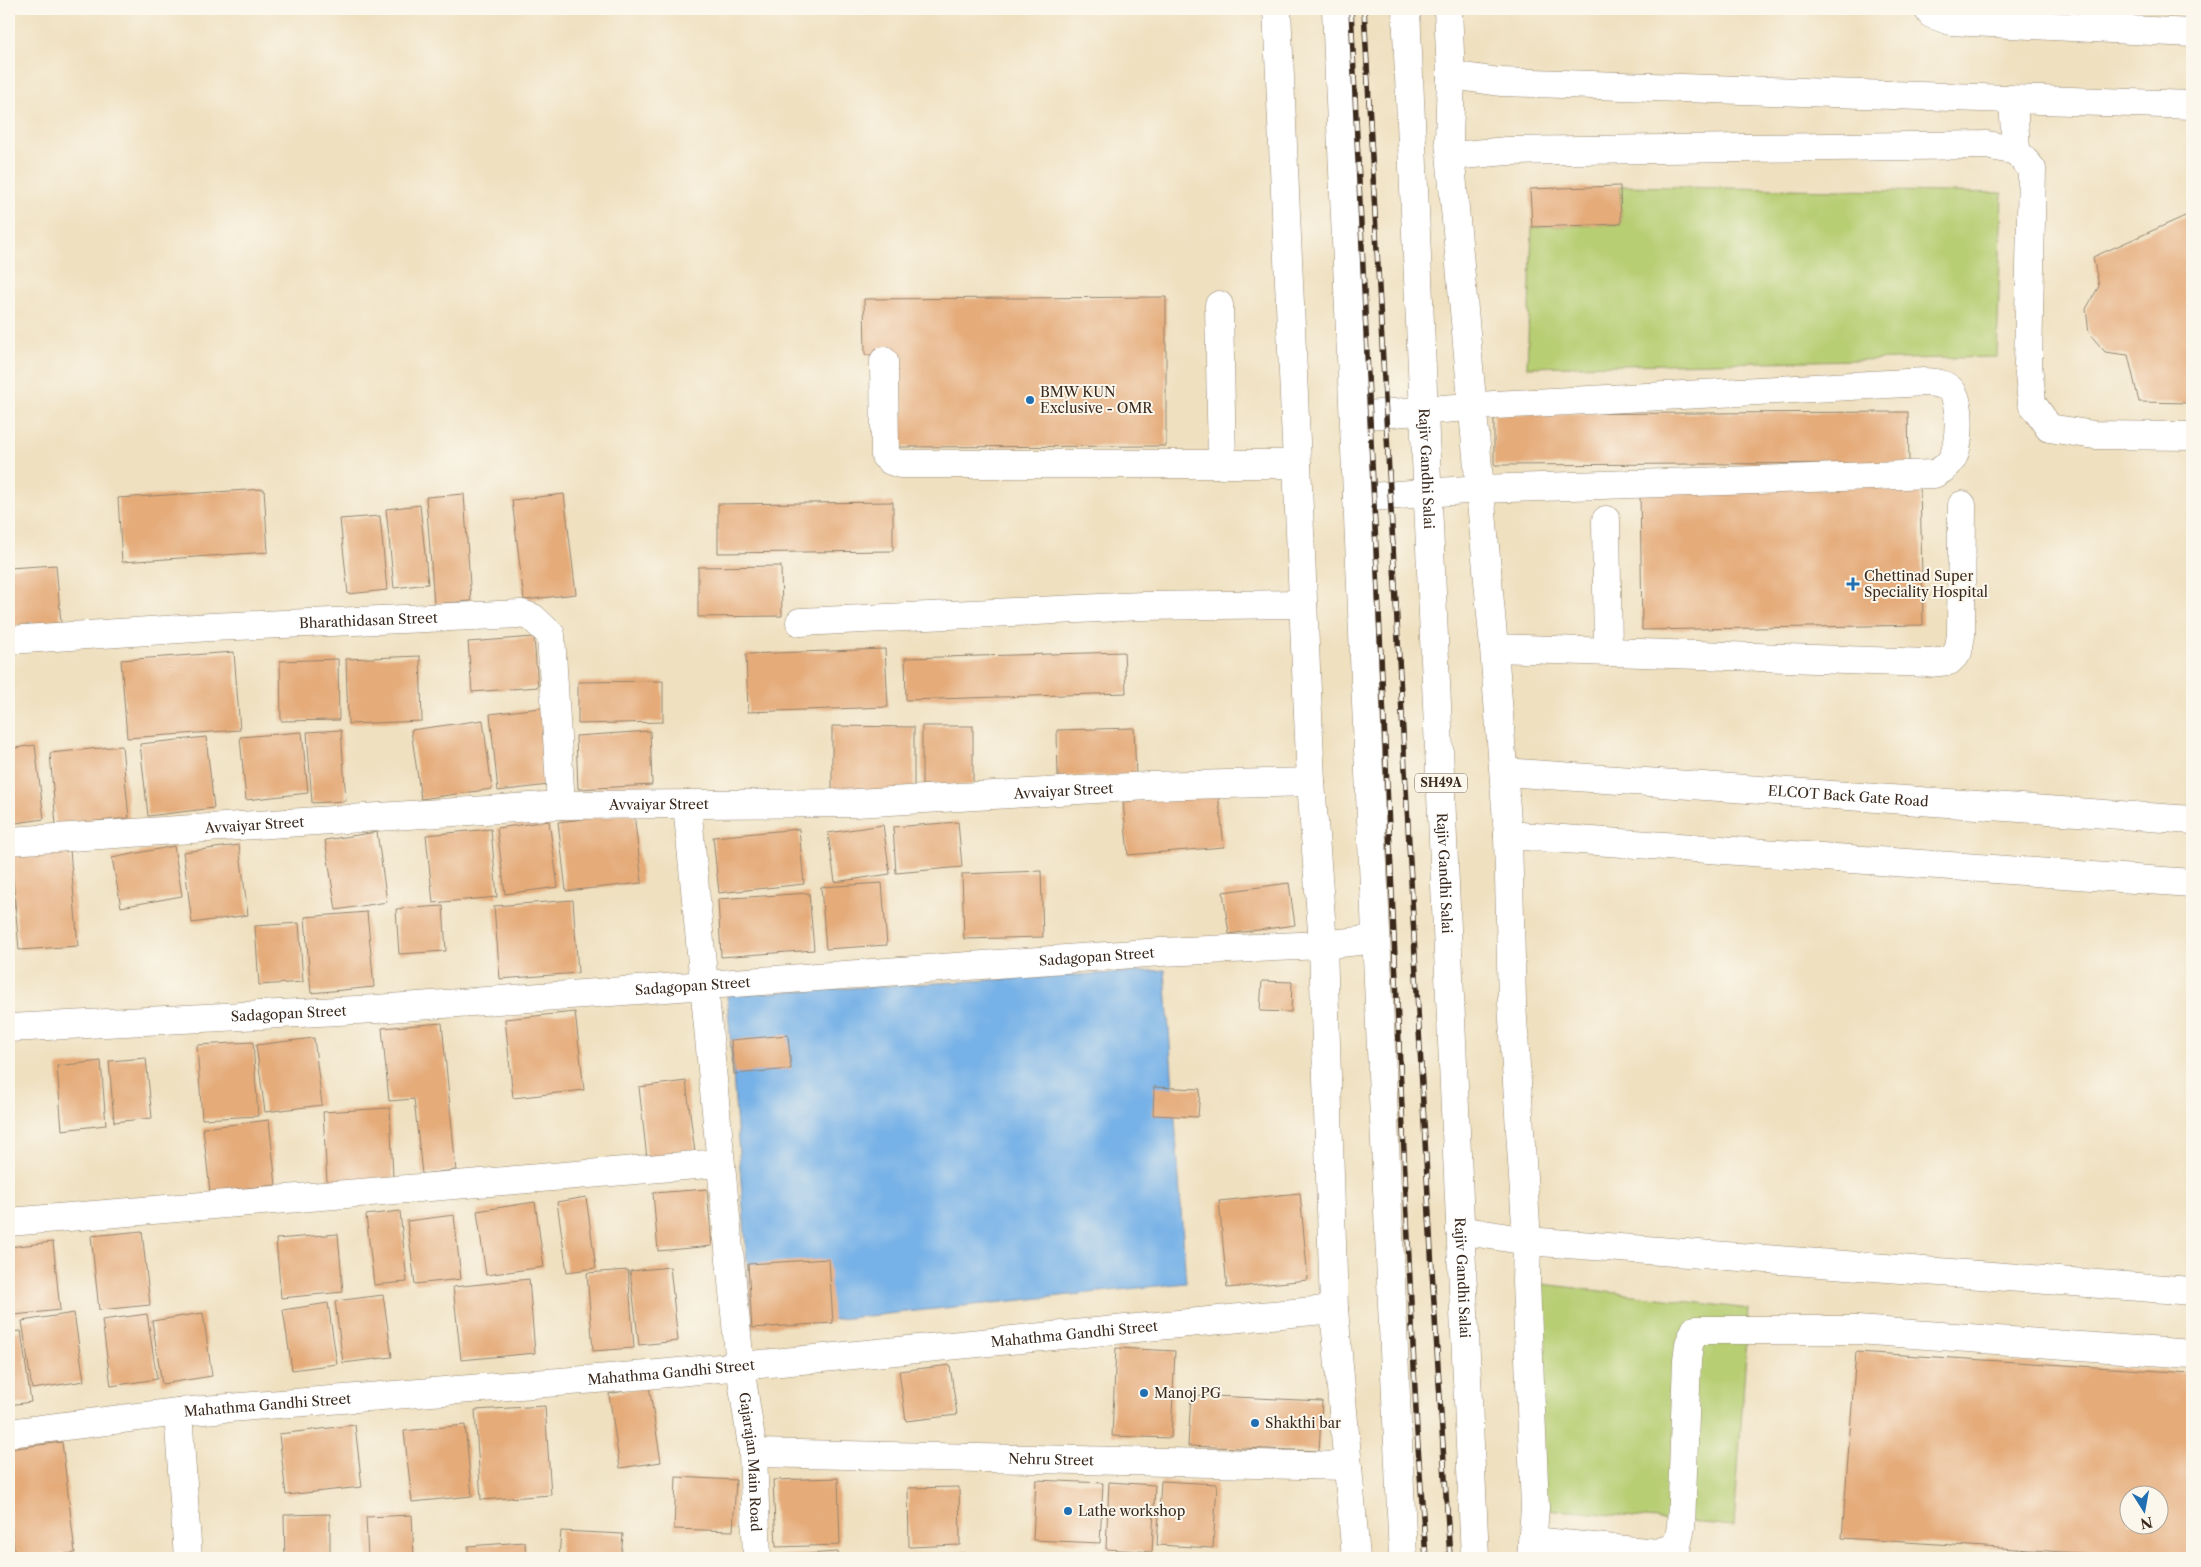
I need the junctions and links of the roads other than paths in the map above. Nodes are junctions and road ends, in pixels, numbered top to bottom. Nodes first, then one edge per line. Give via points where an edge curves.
1 (1277, 9) edge
2 (1336, 9) edge
3 (1406, 9) edge
4 (1448, 9) edge
5 (1928, 9) edge
6 (2192, 34) edge
7 (1451, 75) junction
8 (2013, 100) junction
9 (2192, 105) edge
10 (2016, 151) junction
11 (1452, 156) junction
12 (1219, 305) dead end
13 (884, 362) dead end
14 (1472, 406) junction
15 (1424, 410) junction
16 (1354, 416) junction
17 (2192, 436) edge
18 (1222, 464) junction
19 (1297, 464) junction
20 (1480, 489) junction
21 (1428, 492) junction
22 (1357, 498) junction
23 (1962, 505) dead end
24 (1606, 520) dead end
25 (1303, 604) junction
26 (800, 622) dead end
27 (9, 640) edge
28 (1494, 648) junction
29 (1608, 652) junction
30 (1504, 772) junction
31 (1311, 782) junction
32 (687, 804) junction
33 (561, 805) junction
34 (2192, 820) edge
35 (1508, 835) junction
36 (9, 841) edge
37 (2192, 883) edge
38 (1376, 939) junction
39 (1323, 945) junction
40 (703, 985) junction
41 (9, 1028) edge
42 (720, 1163) junction
43 (9, 1222) edge
44 (1460, 1230) junction
45 (1527, 1241) junction
46 (2192, 1291) edge
47 (1334, 1309) junction
48 (2192, 1354) edge
49 (740, 1366) junction
50 (178, 1412) junction
51 (9, 1433) edge
52 (753, 1453) junction
53 (1348, 1466) junction
54 (1532, 1550) edge
55 (188, 1558) edge
56 (756, 1558) edge
57 (1356, 1558) edge
58 (1404, 1558) edge
59 (1475, 1558) edge

1 - 19 street
2 - 16 street
3 - 15 street, Rajiv Gandhi Salai / SH49A
4 - 7 street
5 - 6 street via 1931,14 1950,21
7 - 8 street via 1500,82
7 - 11 street via 1449,141
8 - 9 street
8 - 10 street
10 - 11 street via 1987,145 1508,151
10 - 17 street via 2032,169 2028,364 2032,403 2049,428 2094,435
11 - 14 street
12 - 18 street
13 - 18 street via 885,456 900,464
14 - 15 street
14 - 20 street
14 - 20 street via 1925,382 1942,383 1951,390 1958,413 1953,458 1934,474
15 - 16 street
15 - 21 street, Rajiv Gandhi Salai / SH49A
16 - 22 street
18 - 19 street
19 - 25 street
20 - 21 street
20 - 28 street
21 - 22 street
21 - 44 street, Rajiv Gandhi Salai / SH49A
22 - 38 street
23 - 29 street via 1961,635 1958,652 1949,661
24 - 29 street
25 - 26 street via 1142,606
25 - 31 street
27 - 33 street, Bharathidasan Street via 230,626 522,614 533,618 550,635
28 - 29 street
28 - 30 street
30 - 34 street, ELCOT Back Gate Road
30 - 35 street
31 - 32 street, Avvaiyar Street via 1148,786 856,803
31 - 39 street
32 - 33 street, Avvaiyar Street
32 - 40 street, Gajarajan Main Road
33 - 36 street, Avvaiyar Street
35 - 37 street
35 - 45 street via 1512,1002
38 - 39 street, Sadagopan Street
38 - 58 street
39 - 40 street, Sadagopan Street via 1161,952
39 - 47 street
40 - 41 street, Sadagopan Street via 376,1009
40 - 42 street, Gajarajan Main Road
42 - 43 street
42 - 49 street, Gajarajan Main Road
44 - 45 street
44 - 59 street, Rajiv Gandhi Salai / SH49A
45 - 46 street
45 - 54 street via 1536,1508
47 - 49 street, Mahathma Gandhi Street
47 - 53 street
48 - 54 street via 1857,1330 1695,1330 1687,1360 1681,1527 1677,1546 1656,1553
49 - 50 street, Mahathma Gandhi Street
49 - 52 street, Gajarajan Main Road
50 - 51 street, Mahathma Gandhi Street
50 - 55 street
52 - 53 street, Nehru Street
52 - 56 street, Gajarajan Main Road
53 - 57 street

